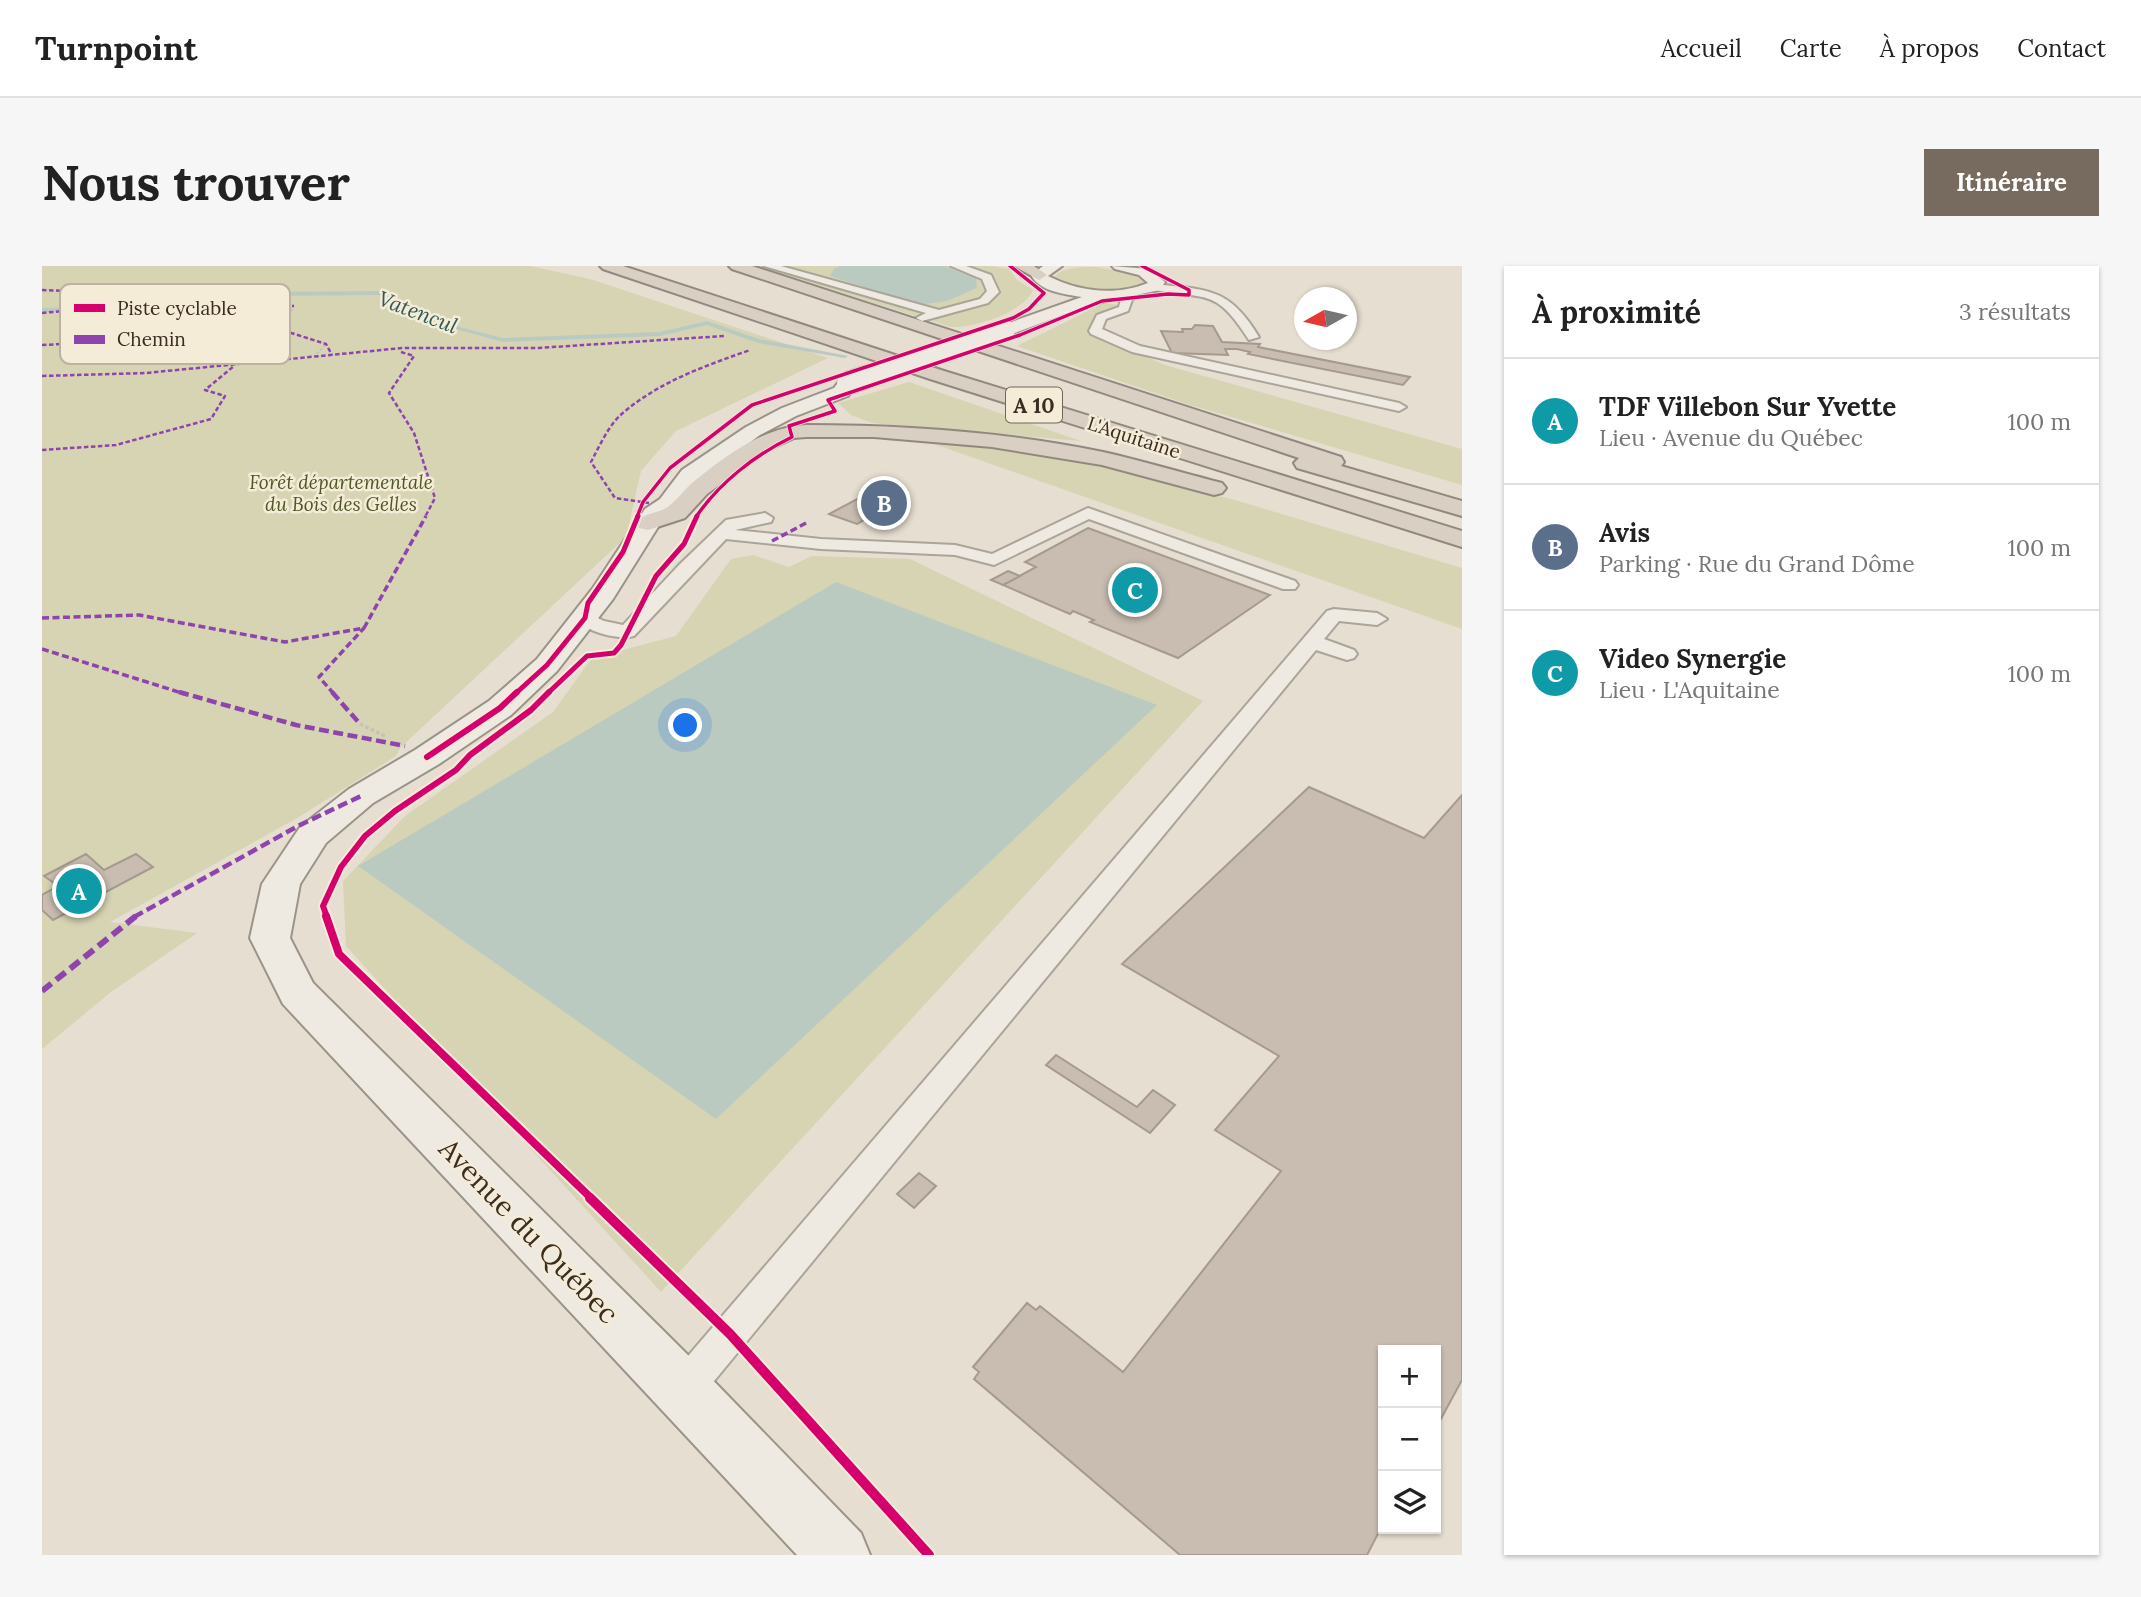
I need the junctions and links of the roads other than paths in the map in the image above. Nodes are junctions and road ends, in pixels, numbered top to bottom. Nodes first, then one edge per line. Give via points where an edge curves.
1 (608, 266) edge
2 (661, 266) edge
3 (737, 266) edge
4 (769, 266) edge
5 (956, 266) edge
6 (1022, 266) edge
7 (1054, 266) edge
8 (1120, 266) edge
9 (1043, 279) junction
10 (1154, 287) junction
11 (1126, 294) junction
12 (788, 307) dead end
13 (938, 313) junction
14 (1039, 317) junction
15 (910, 321) junction
16 (1253, 337) dead end
17 (892, 339) dead end
18 (982, 367) dead end
19 (834, 391) junction
20 (1077, 397) dead end
21 (1399, 407) dead end
22 (858, 431) junction
23 (1237, 494) dead end
24 (1462, 502) edge
25 (1287, 508) dead end
26 (1462, 509) edge
27 (765, 517) dead end
28 (651, 518) junction
29 (723, 534) junction
30 (1462, 539) edge
31 (1462, 557) edge
32 (1289, 584) dead end
33 (585, 618) junction
34 (1377, 619) dead end
35 (1313, 642) junction
36 (1347, 654) dead end
37 (683, 1390) junction
38 (839, 1555) edge

1 - 30 highway, L'Aquitaine / A 10 via 937,375
2 - 12 highway
3 - 15 highway
4 - 13 lane
5 - 13 lane via 988,277 993,292 984,301
6 - 9 highway
7 - 9 street
8 - 10 street via 1153,277
9 - 11 street via 1078,292
9 - 14 street via 1052,298
10 - 11 street
10 - 16 lane via 1224,299 1241,315
11 - 14 street via 1089,300
11 - 21 lane via 1124,309 1101,317 1095,331 1136,349
13 - 15 lane
14 - 19 street, bridge
15 - 24 highway
17 - 18 highway, A 10
19 - 22 highway via 824,413
19 - 28 street via 753,431 690,475 668,505
20 - 26 highway, L'Aquitaine / A 10
22 - 23 highway via 1022,445 1104,459
22 - 28 highway via 806,431 780,437 739,459 676,513
25 - 31 highway
27 - 29 lane via 732,524
28 - 33 street
29 - 32 lane via 955,550 994,560 1088,513
29 - 33 lane via 627,632
33 - 37 street, Avenue du Québec via 547,665 500,708 361,796 313,835 281,884 270,938 298,993
34 - 35 lane via 1334,615
35 - 36 lane
35 - 37 lane
37 - 38 street, Avenue du Québec

